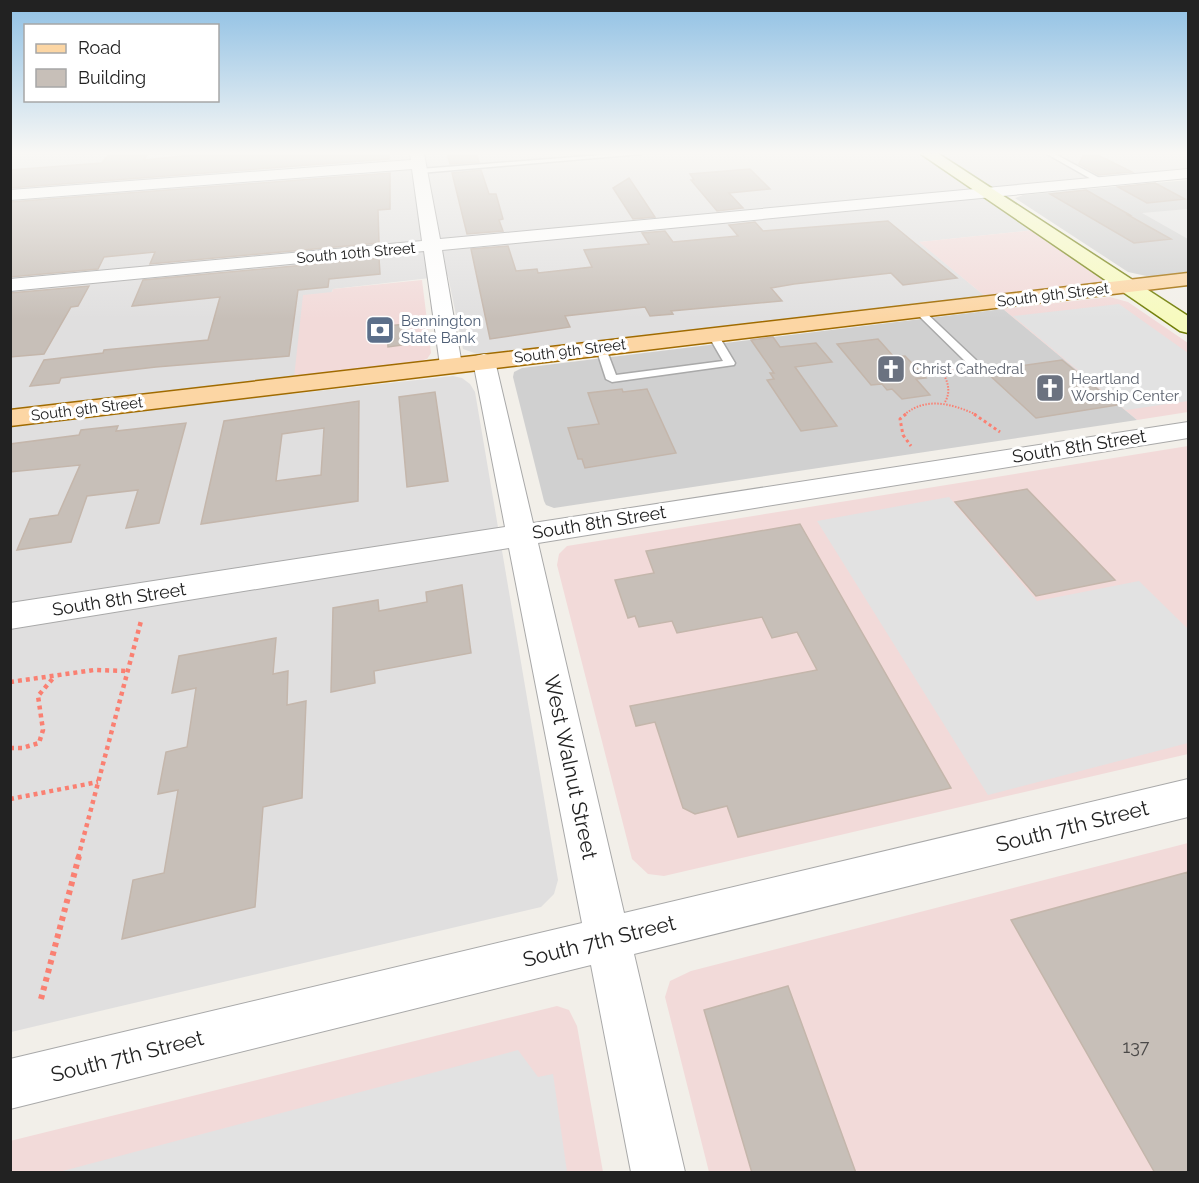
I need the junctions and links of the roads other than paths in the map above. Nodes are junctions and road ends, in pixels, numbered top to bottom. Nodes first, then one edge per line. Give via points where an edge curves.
1 (426, 209) edge
2 (826, 209) edge
3 (1012, 209) edge
4 (431, 246) junction
5 (1188, 279) edge
6 (10, 285) edge
7 (1130, 286) junction
8 (919, 310) junction
9 (1188, 326) edge
10 (713, 335) junction
11 (601, 348) junction
12 (972, 362) road end
13 (468, 363) junction
14 (10, 418) edge
15 (1188, 430) edge
16 (522, 535) junction
17 (10, 616) edge
18 (1188, 798) edge
19 (608, 939) junction
20 (10, 1084) edge
21 (658, 1173) edge

1 - 4 street, West Walnut Street
2 - 4 street, South 10th Street
3 - 7 street
4 - 6 street, South 10th Street
4 - 13 street, West Walnut Street
5 - 7 main road, South 9th Street
7 - 8 main road, South 9th Street
7 - 9 street
8 - 10 main road, South 9th Street
8 - 12 lane
10 - 11 main road, South 9th Street
10 - 11 lane via 729,363 612,380
11 - 13 main road, South 9th Street
13 - 14 main road, South 9th Street
13 - 16 street, West Walnut Street
15 - 16 street, South 8th Street
16 - 17 street, South 8th Street
16 - 19 street, West Walnut Street
18 - 19 street, South 7th Street
19 - 20 street, South 7th Street
19 - 21 street, West Walnut Street

